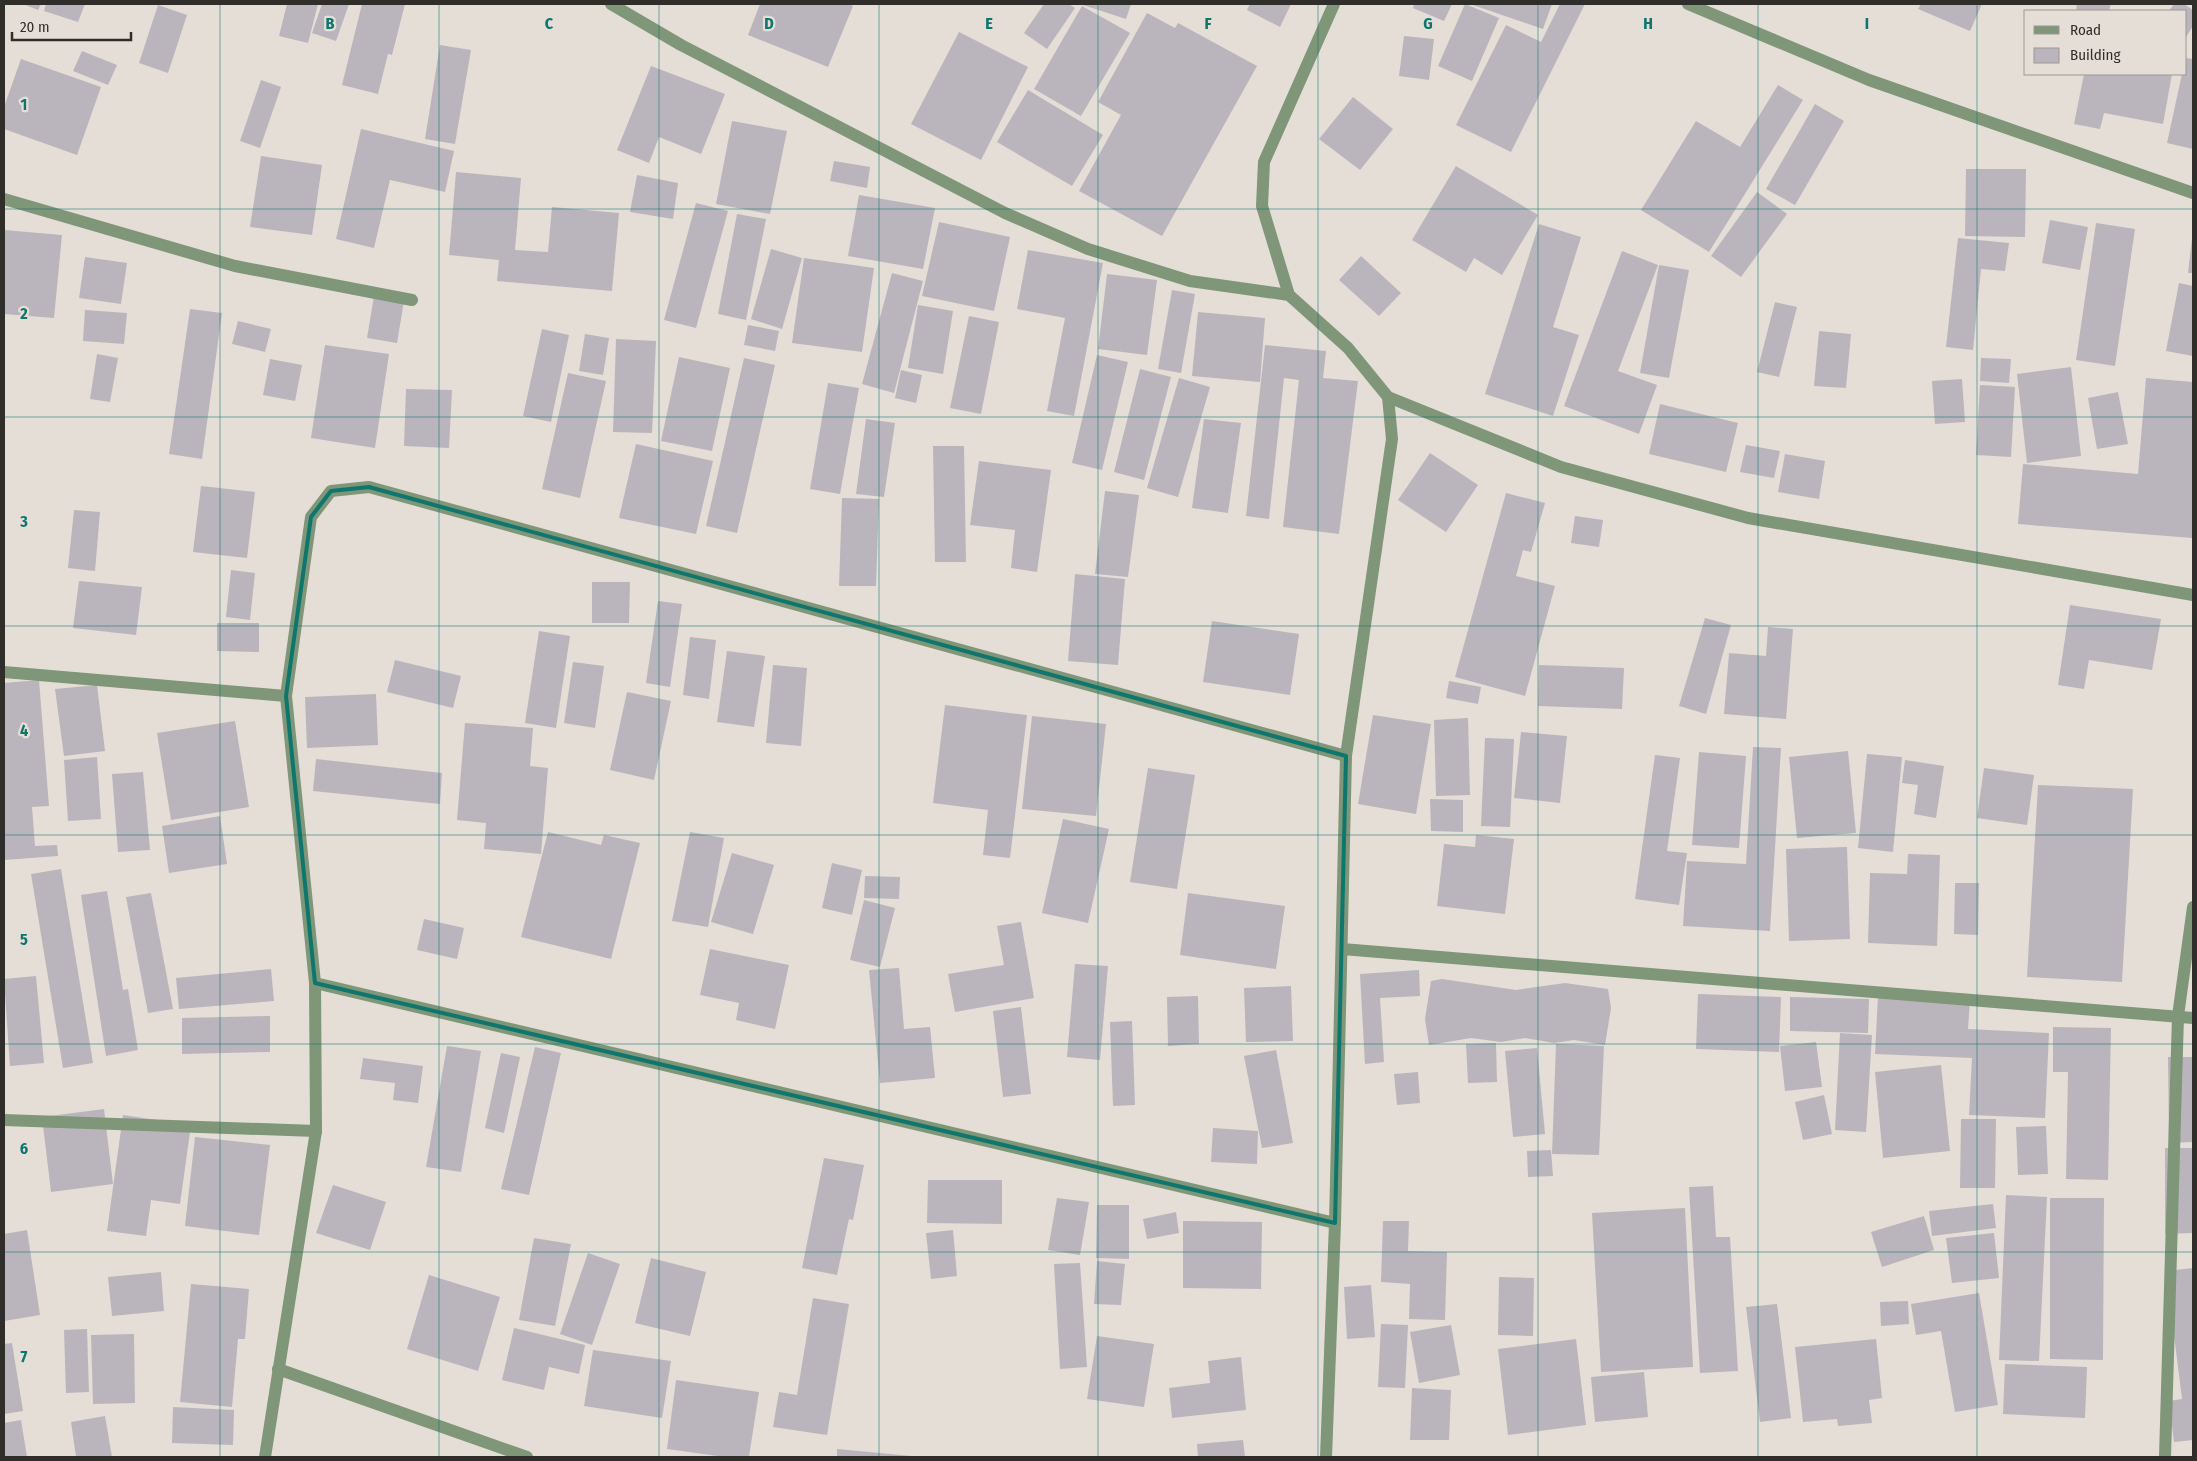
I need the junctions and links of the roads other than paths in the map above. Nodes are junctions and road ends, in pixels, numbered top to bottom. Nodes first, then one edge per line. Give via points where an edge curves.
1 (611, 4) edge
2 (1334, 4) edge
3 (1688, 4) edge
4 (2193, 192) edge
5 (4, 199) edge
6 (1289, 295) junction
7 (412, 300) dead end
8 (1388, 397) junction
9 (2193, 595) edge
10 (4, 672) edge
11 (286, 696) junction
12 (1346, 756) junction
13 (2193, 908) edge
14 (1342, 949) junction
15 (314, 983) junction
16 (2178, 1016) junction
17 (2193, 1018) edge
18 (4, 1120) edge
19 (316, 1131) junction
20 (1335, 1223) junction
21 (278, 1369) junction
22 (265, 1457) edge
23 (527, 1457) edge
24 (1326, 1457) edge
25 (2165, 1457) edge

1 - 6 street via 681,45 1004,213 1088,249 1190,281
2 - 6 street via 1264,162 1262,206
3 - 4 street via 1869,80
5 - 7 street via 235,266
6 - 8 street via 1348,348
8 - 9 street via 1561,467 1748,518
8 - 12 street via 1392,439
10 - 11 street
11 - 12 street via 311,517 331,491 369,487
11 - 15 street
12 - 14 street
13 - 16 street
14 - 16 street
14 - 20 street
15 - 19 street
15 - 20 street
16 - 17 street
16 - 25 street
18 - 19 street
19 - 21 street
20 - 24 street
21 - 22 street
21 - 23 street

